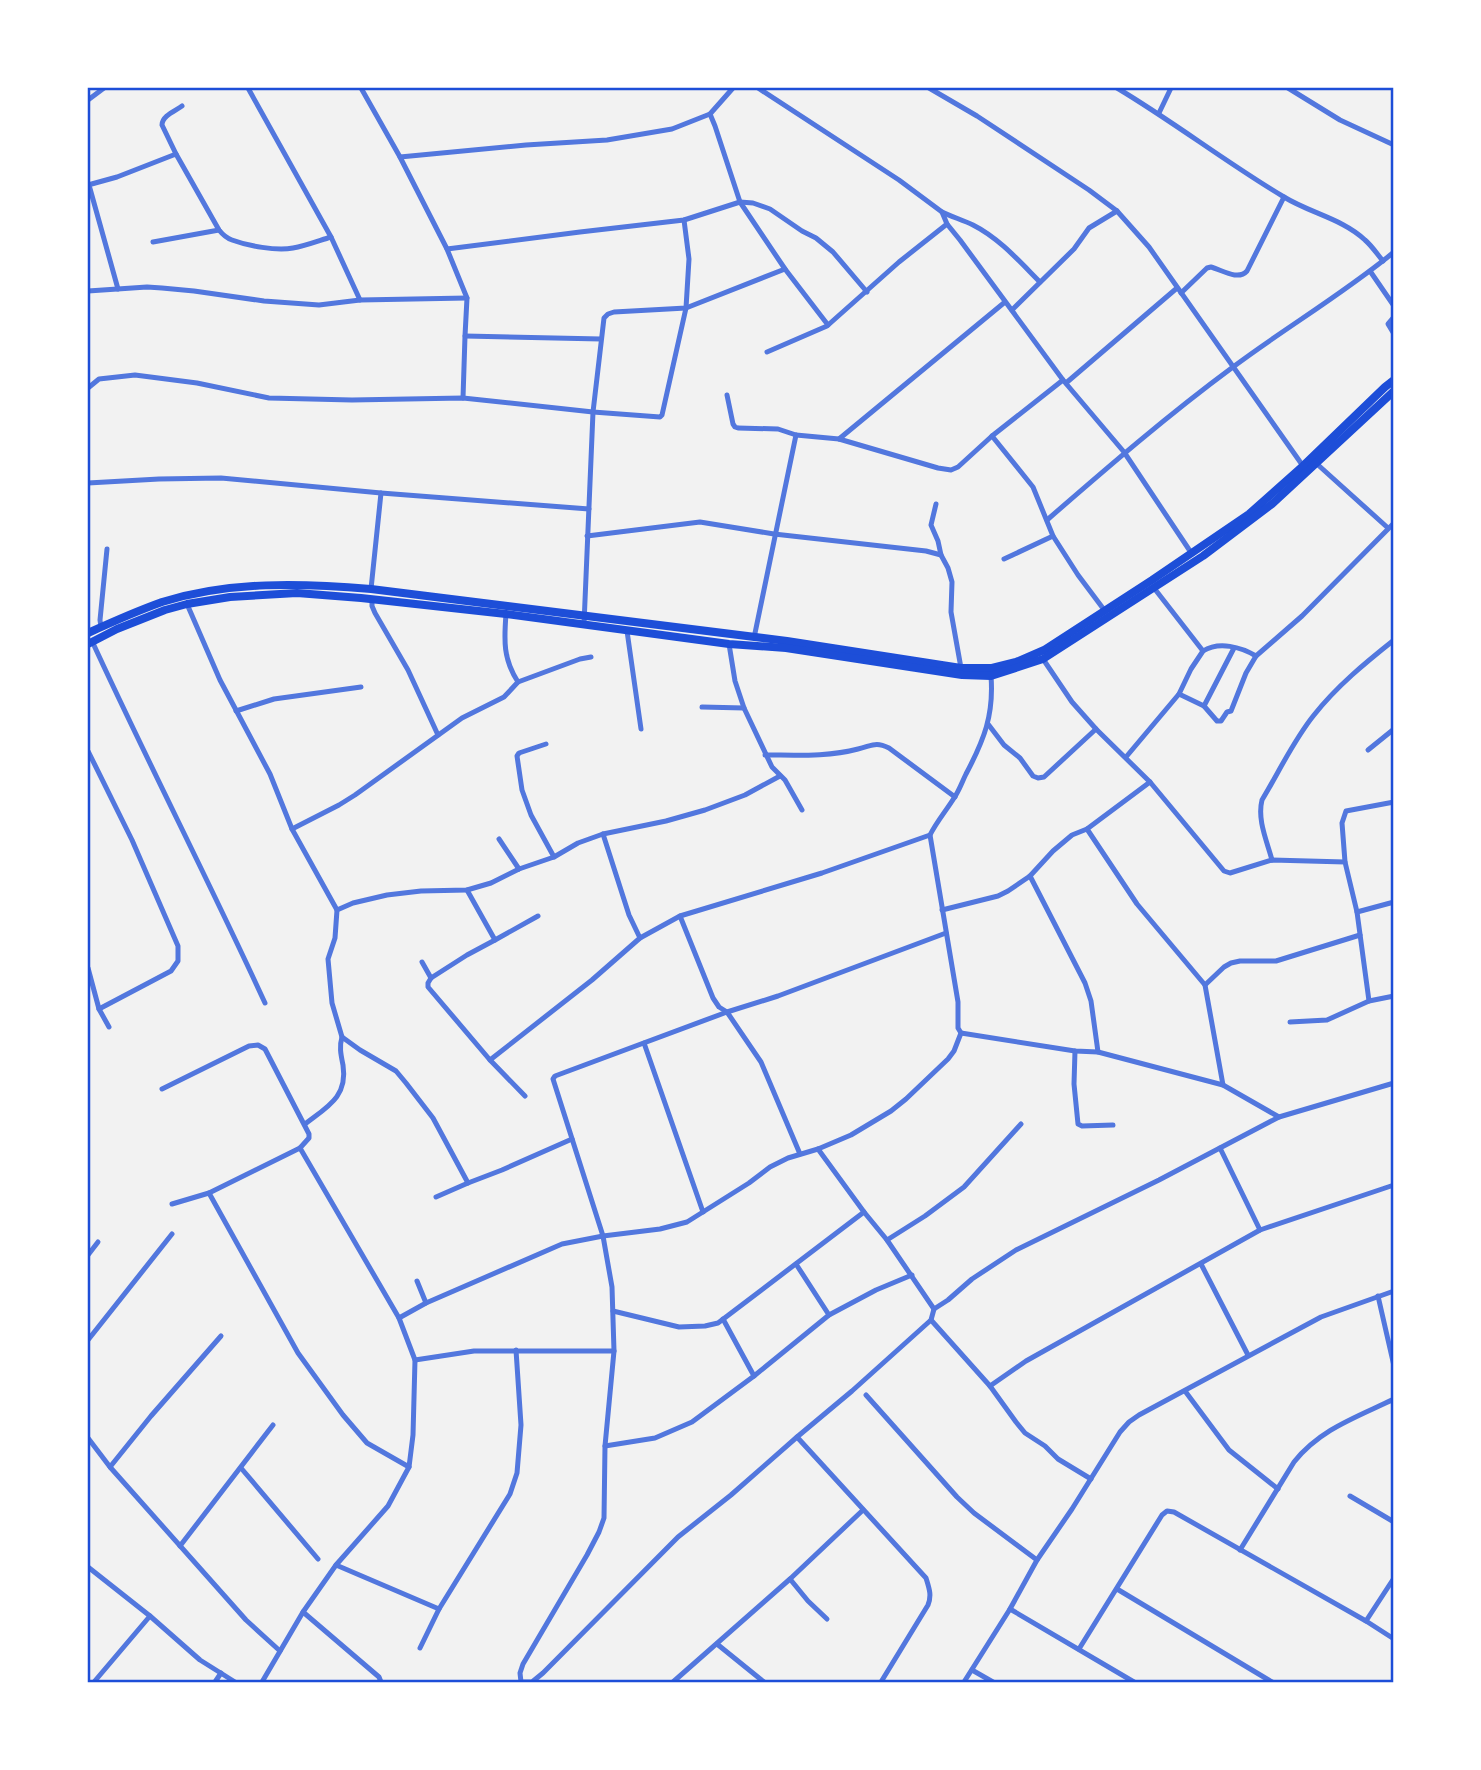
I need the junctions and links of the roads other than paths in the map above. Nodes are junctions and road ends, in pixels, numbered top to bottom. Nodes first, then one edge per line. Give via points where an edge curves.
1 (104, 88) edge
2 (248, 88) edge
3 (361, 88) edge
4 (733, 88) edge
5 (758, 88) edge
6 (929, 88) edge
7 (1117, 88) edge
8 (1171, 88) edge
9 (1288, 88) edge
10 (88, 100) edge
11 (182, 106) dead end
12 (1158, 113) junction
13 (710, 114) junction
14 (1394, 145) edge
15 (176, 154) junction
16 (400, 158) junction
17 (88, 185) edge
18 (1284, 197) junction
19 (740, 202) junction
20 (1117, 211) junction
21 (942, 212) junction
22 (684, 220) junction
23 (947, 225) junction
24 (219, 230) junction
25 (331, 237) junction
26 (153, 242) dead end
27 (447, 249) junction
28 (1394, 252) edge
29 (1383, 261) junction
30 (785, 270) junction
31 (1370, 271) junction
32 (1040, 282) junction
33 (118, 289) junction
34 (1179, 290) junction
35 (88, 291) edge
36 (867, 292) junction
37 (467, 298) junction
38 (360, 300) junction
39 (1005, 302) junction
40 (1394, 306) edge
41 (686, 308) junction
42 (1012, 310) junction
43 (1394, 317) edge
44 (828, 325) junction
45 (1394, 334) edge
46 (464, 336) junction
47 (601, 339) junction
48 (767, 352) dead end
49 (1232, 367) junction
50 (1394, 380) edge
51 (1064, 382) junction
52 (88, 388) edge
53 (1394, 391) edge
54 (727, 395) dead end
55 (463, 398) junction
56 (593, 412) junction
57 (796, 435) junction
58 (992, 436) junction
59 (839, 439) junction
60 (1124, 453) junction
61 (1317, 464) junction
62 (1303, 466) junction
63 (88, 483) edge
64 (381, 493) junction
65 (936, 504) dead end
66 (589, 509) junction
67 (1047, 520) junction
68 (1391, 526) edge
69 (774, 534) junction
70 (587, 536) junction
71 (1053, 536) junction
72 (107, 549) dead end
73 (1192, 554) junction
74 (941, 555) junction
75 (1004, 559) dead end
76 (1154, 587) junction
77 (372, 594) junction
78 (187, 604) junction
79 (1105, 611) junction
80 (506, 614) junction
81 (584, 620) junction
82 (101, 627) junction
83 (627, 631) junction
84 (754, 638) junction
85 (89, 639) edge
86 (1394, 640) edge
87 (729, 644) junction
88 (1234, 648) junction
89 (1203, 651) junction
90 (1256, 656) junction
91 (591, 657) dead end
92 (1043, 659) junction
93 (961, 668) junction
94 (991, 676) junction
95 (518, 682) junction
96 (361, 687) dead end
97 (1179, 694) junction
98 (1204, 706) junction
99 (702, 707) dead end
100 (744, 708) junction
101 (236, 711) junction
102 (988, 723) junction
103 (641, 729) dead end
104 (1096, 729) junction
105 (1394, 729) edge
106 (438, 735) junction
107 (546, 744) dead end
108 (1368, 750) dead end
109 (88, 751) edge
110 (765, 755) junction
111 (1126, 757) junction
112 (780, 776) junction
113 (1150, 782) junction
114 (955, 797) junction
115 (1394, 802) edge
116 (802, 810) dead end
117 (292, 829) junction
118 (1087, 829) junction
119 (603, 834) junction
120 (930, 835) junction
121 (499, 839) dead end
122 (554, 857) junction
123 (1272, 860) junction
124 (1345, 862) junction
125 (519, 869) junction
126 (1030, 876) junction
127 (467, 890) junction
128 (1394, 902) edge
129 (337, 910) junction
130 (942, 910) junction
131 (1357, 912) junction
132 (538, 916) dead end
133 (680, 916) junction
134 (946, 933) junction
135 (1360, 935) junction
136 (640, 938) junction
137 (495, 940) junction
138 (422, 962) dead end
139 (88, 968) edge
140 (431, 978) junction
141 (1205, 985) junction
142 (1394, 996) edge
143 (1369, 1001) junction
144 (265, 1003) dead end
145 (99, 1009) junction
146 (727, 1012) junction
147 (1290, 1022) dead end
148 (108, 1027) dead end
149 (961, 1033) junction
150 (342, 1037) junction
151 (644, 1043) junction
152 (1075, 1051) junction
153 (1098, 1052) junction
154 (490, 1060) junction
155 (1394, 1083) edge
156 (1223, 1085) junction
157 (162, 1089) dead end
158 (525, 1096) dead end
159 (1279, 1118) junction
160 (304, 1124) junction
161 (1021, 1124) dead end
162 (1113, 1125) dead end
163 (572, 1139) junction
164 (300, 1148) junction
165 (1220, 1148) junction
166 (818, 1149) junction
167 (800, 1154) junction
168 (468, 1183) junction
169 (1394, 1185) edge
170 (209, 1193) junction
171 (436, 1197) dead end
172 (172, 1204) dead end
173 (703, 1212) junction
174 (864, 1212) junction
175 (1260, 1230) junction
176 (172, 1234) dead end
177 (603, 1236) junction
178 (887, 1240) junction
179 (98, 1242) dead end
180 (88, 1255) edge
181 (796, 1264) junction
182 (1201, 1264) junction
183 (912, 1275) junction
184 (417, 1281) dead end
185 (1394, 1291) edge
186 (1378, 1296) junction
187 (426, 1303) junction
188 (934, 1309) junction
189 (613, 1311) junction
190 (829, 1315) junction
191 (399, 1318) junction
192 (723, 1319) junction
193 (931, 1320) junction
194 (220, 1336) dead end
195 (88, 1340) edge
196 (516, 1350) junction
197 (614, 1351) junction
198 (1248, 1356) junction
199 (415, 1360) junction
200 (1394, 1366) edge
201 (754, 1376) junction
202 (990, 1387) junction
203 (1185, 1391) junction
204 (866, 1395) dead end
205 (1394, 1399) edge
206 (273, 1425) dead end
207 (797, 1437) junction
208 (88, 1438) edge
209 (606, 1446) junction
210 (409, 1467) junction
211 (110, 1468) junction
212 (241, 1468) junction
213 (1091, 1479) junction
214 (1278, 1489) junction
215 (1350, 1496) dead end
216 (863, 1510) junction
217 (1394, 1522) edge
218 (180, 1546) junction
219 (1240, 1550) junction
220 (318, 1559) dead end
221 (1037, 1560) junction
222 (336, 1565) junction
223 (88, 1567) edge
224 (1394, 1578) edge
225 (790, 1579) junction
226 (1116, 1589) junction
227 (439, 1609) junction
228 (1010, 1609) junction
229 (303, 1612) junction
230 (150, 1616) junction
231 (827, 1619) dead end
232 (1366, 1621) junction
233 (1394, 1639) edge
234 (717, 1644) junction
235 (420, 1648) dead end
236 (1079, 1649) junction
237 (280, 1651) junction
238 (972, 1670) junction
239 (221, 1673) junction
240 (94, 1682) edge
241 (215, 1682) edge
242 (235, 1682) edge
243 (262, 1682) edge
244 (381, 1682) edge
245 (522, 1682) edge
246 (673, 1682) edge
247 (764, 1682) edge
248 (881, 1682) edge
249 (964, 1682) edge
250 (993, 1682) edge
251 (1134, 1682) edge
252 (1272, 1682) edge

1 - 10 street
2 - 25 street
3 - 16 street
4 - 13 street
5 - 21 street
6 - 20 street
7 - 12 street
8 - 12 street
9 - 14 street via 1340,120
11 - 15 street via 162,121
12 - 18 street
13 - 16 street via 673,129 607,140
13 - 19 street
15 - 17 street
15 - 24 street
16 - 27 street
17 - 33 street
18 - 29 street via 1364,239
18 - 34 street via 1243,275 1211,267
19 - 22 street
19 - 30 street
19 - 36 street via 770,209 816,238
20 - 32 street via 1089,228
20 - 34 street
21 - 23 street
21 - 32 street via 984,231
22 - 27 street
22 - 41 street via 689,260
23 - 36 street
23 - 39 street
24 - 25 street via 231,240 271,248 292,248
24 - 26 street
25 - 38 street
27 - 37 street
28 - 29 street
29 - 31 street
30 - 41 street
30 - 44 street
31 - 40 street
31 - 49 street
32 - 42 street
33 - 35 street
33 - 38 street via 162,288 299,304
34 - 49 street
34 - 51 street
36 - 44 street
37 - 38 street
37 - 46 street
39 - 42 street
39 - 59 street
41 - 47 street via 614,312 604,318
41 - 56 street via 662,415
42 - 51 street
43 - 45 street via 1388,324
44 - 48 street
46 - 47 street
46 - 55 street
47 - 56 street
49 - 60 street
49 - 62 street
50 - 62 main road
51 - 58 street
51 - 60 street
52 - 55 street via 99,379 135,375 270,398
53 - 61 main road
54 - 57 street via 734,426
55 - 56 street
56 - 66 street
57 - 59 street
57 - 69 street
58 - 59 street via 951,470
58 - 67 street via 1033,487
60 - 67 street
60 - 73 street
61 - 68 street
61 - 76 main road via 1239,531
62 - 73 main road via 1249,514
63 - 64 street via 221,478
64 - 66 street
64 - 77 street
65 - 74 street via 931,525
66 - 70 street
67 - 71 street
68 - 90 street via 1303,616
69 - 70 street via 700,522
69 - 74 street
69 - 84 street
70 - 81 street
71 - 75 street
71 - 79 street
72 - 82 street
73 - 79 main road
74 - 93 street via 952,582 951,612
76 - 89 street
76 - 92 main road
77 - 78 main road via 269,593
77 - 80 main road
77 - 81 main road
77 - 82 main road via 320,585 223,589 162,603
77 - 106 street via 375,613
78 - 85 main road
78 - 101 street
79 - 93 main road via 1032,656 992,668
80 - 81 main road
80 - 95 street via 504,642 509,669
81 - 83 main road
81 - 84 main road
82 - 85 main road
83 - 87 main road
83 - 103 street
84 - 93 main road
85 - 144 street
86 - 123 street via 1357,669 1315,714 1262,800 1261,819
87 - 94 main road
87 - 100 street
88 - 89 street via 1219,645
88 - 90 street
88 - 98 street
89 - 97 street
90 - 98 street via 1231,711 1221,721
91 - 95 street
92 - 94 main road
92 - 104 street
94 - 102 street
95 - 106 street via 504,697
96 - 101 street via 274,699
97 - 98 street
97 - 111 street
99 - 100 street
100 - 110 street
101 - 117 street via 270,774
102 - 104 street via 1038,778
102 - 114 street
104 - 111 street
105 - 108 street
106 - 117 street via 347,800
107 - 122 street via 517,756 531,815
109 - 145 street via 178,946 178,961 171,971
110 - 112 street
110 - 114 street via 843,752 881,744
111 - 113 street
112 - 116 street
112 - 119 street via 705,810
113 - 118 street
113 - 123 street via 1224,871
114 - 120 street
115 - 124 street via 1346,811 1342,823
117 - 129 street
118 - 126 street via 1072,835
118 - 141 street via 1137,904
119 - 122 street
119 - 136 street
120 - 130 street
120 - 133 street
121 - 125 street
122 - 125 street
123 - 124 street
124 - 131 street
125 - 127 street
126 - 130 street via 998,896
126 - 153 street via 1085,984
127 - 129 street via 387,895
127 - 137 street
128 - 131 street
129 - 150 street via 328,975
130 - 134 street
131 - 135 street
132 - 137 street
133 - 136 street
133 - 146 street via 713,998
134 - 146 street
134 - 149 street
135 - 141 street via 1276,961 1231,963
135 - 143 street
136 - 154 street
137 - 140 street
138 - 140 street
139 - 145 street
140 - 154 street via 428,987
141 - 156 street
142 - 143 street
143 - 147 street via 1327,1020
145 - 148 street
146 - 151 street
146 - 167 street via 761,1062
149 - 152 street
149 - 166 street via 954,1052 906,1099 860,1130
150 - 160 street via 339,1046 345,1077 338,1096
150 - 168 street via 396,1071 433,1118
151 - 163 street via 555,1076 553,1083
151 - 173 street
152 - 153 street
152 - 162 street via 1078,1124
153 - 156 street
154 - 158 street
155 - 159 street
156 - 159 street
157 - 160 street via 258,1045 265,1049
159 - 165 street
160 - 164 street via 309,1138
161 - 178 street via 964,1186
163 - 168 street
163 - 177 street
164 - 170 street
164 - 191 street
165 - 175 street
165 - 188 street via 1016,1250
166 - 167 street
166 - 174 street
167 - 173 street via 770,1167
168 - 171 street
169 - 175 street
170 - 172 street
170 - 210 street via 298,1353 343,1415 367,1443
173 - 177 street via 677,1226
174 - 178 street
174 - 181 street
175 - 182 street
176 - 195 street
177 - 187 street via 562,1244
177 - 189 street
178 - 183 street
179 - 180 street
181 - 190 street
181 - 192 street
182 - 198 street
182 - 202 street
183 - 188 street
183 - 190 street
184 - 187 street
185 - 186 street
186 - 198 street via 1321,1317
186 - 200 street
187 - 191 street
188 - 193 street
189 - 192 street via 679,1327 705,1326
189 - 197 street
190 - 201 street
191 - 199 street
192 - 201 street
193 - 202 street
193 - 207 street
194 - 211 street
196 - 197 street
196 - 199 street
196 - 227 street via 521,1425 517,1473 510,1494
197 - 209 street
198 - 203 street
199 - 210 street
201 - 209 street via 692,1422 655,1438
202 - 213 street via 1026,1433
203 - 213 street via 1129,1422
203 - 214 street via 1229,1450
204 - 221 street via 965,1505
205 - 214 street via 1317,1438 1299,1455
206 - 212 street
207 - 216 street
207 - 245 street via 678,1537 543,1673 532,1682
208 - 211 street
209 - 245 street via 604,1518 523,1664
210 - 222 street via 388,1506
211 - 218 street
212 - 218 street
212 - 220 street
213 - 221 street
214 - 219 street
215 - 217 street
216 - 225 street
216 - 248 street via 926,1578 931,1597
218 - 237 street
219 - 226 street via 1167,1511
219 - 232 street
221 - 228 street
222 - 227 street
222 - 229 street
223 - 230 street
224 - 232 street
225 - 231 street
225 - 234 street
226 - 236 street
226 - 252 street
227 - 235 street
228 - 236 street
228 - 238 street
229 - 237 street
229 - 244 street
230 - 239 street via 183,1647
230 - 240 street
232 - 233 street
234 - 246 street
234 - 247 street
236 - 251 street
237 - 243 street
238 - 249 street
238 - 250 street
239 - 241 street
239 - 242 street

